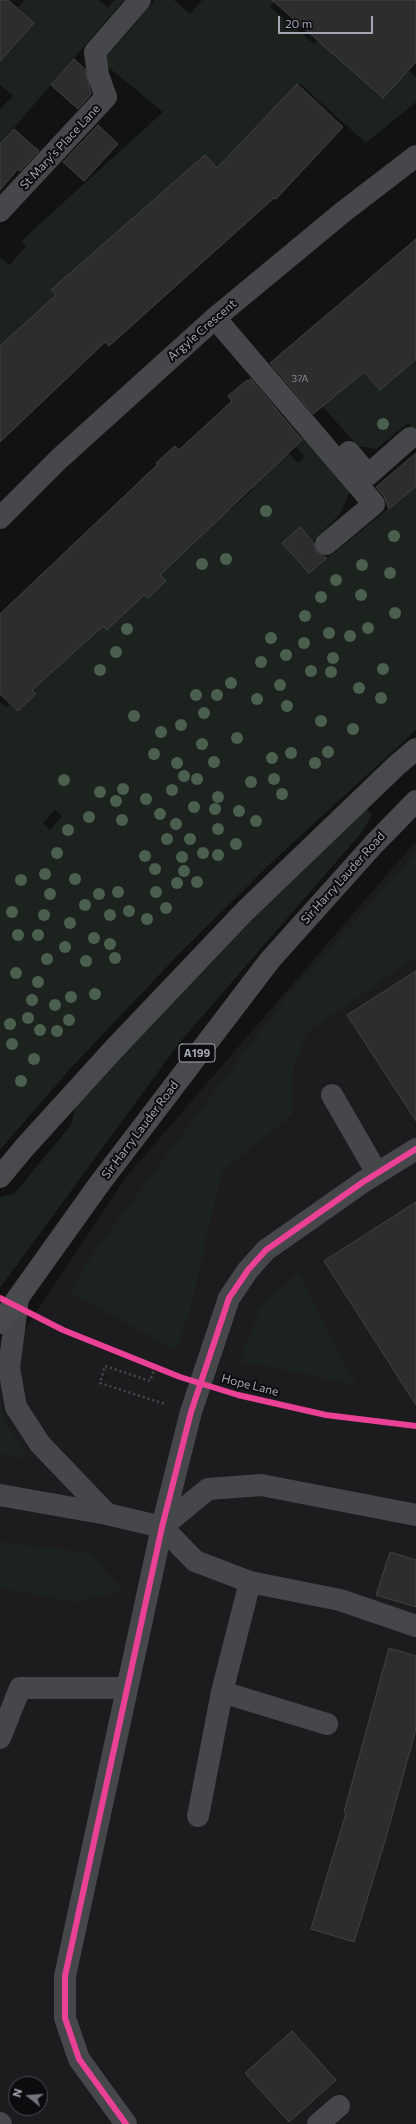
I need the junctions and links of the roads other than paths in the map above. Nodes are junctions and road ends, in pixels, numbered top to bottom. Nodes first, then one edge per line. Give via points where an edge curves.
1 (140, 0) edge
2 (416, 156) edge
3 (0, 211) edge
4 (220, 313) junction
5 (410, 438) dead end
6 (0, 518) edge
7 (326, 544) dead end
8 (416, 749) edge
9 (416, 801) edge
10 (332, 1095) dead end
11 (416, 1150) edge
12 (377, 1173) junction
13 (0, 1177) edge
14 (18, 1298) junction
15 (0, 1323) edge
16 (0, 1495) edge
17 (107, 1514) junction
18 (416, 1515) edge
19 (162, 1527) junction
20 (250, 1582) junction
21 (416, 1626) edge
22 (127, 1688) junction
23 (222, 1692) junction
24 (327, 1724) dead end
25 (0, 1738) edge
26 (198, 1816) dead end
27 (339, 2106) dead end
28 (125, 2124) edge
29 (318, 2124) edge

1 - 3 street, St Mary's Place Lane via 95,52 98,75 106,97
2 - 4 street, Argyle Crescent
4 - 5 street via 368,474
4 - 6 street, Argyle Crescent via 60,459
4 - 7 street via 374,504
8 - 13 main road via 244,912 113,1050
9 - 14 main road, Sir Harry Lauder Road / A199 via 270,960 110,1170
10 - 12 street
11 - 12 street
12 - 19 street via 266,1250 248,1270 229,1298 191,1412
14 - 15 main road, Sir Harry Lauder Road / A199
14 - 17 street via 9,1368 16,1407 40,1444
16 - 17 street
17 - 19 street
18 - 19 street via 261,1485 208,1488
19 - 20 street via 195,1561
19 - 22 street
20 - 21 street via 340,1600
20 - 23 street
22 - 25 street via 20,1688
22 - 28 street via 65,1976 65,2018 79,2059
23 - 24 street
23 - 26 street
27 - 29 street

